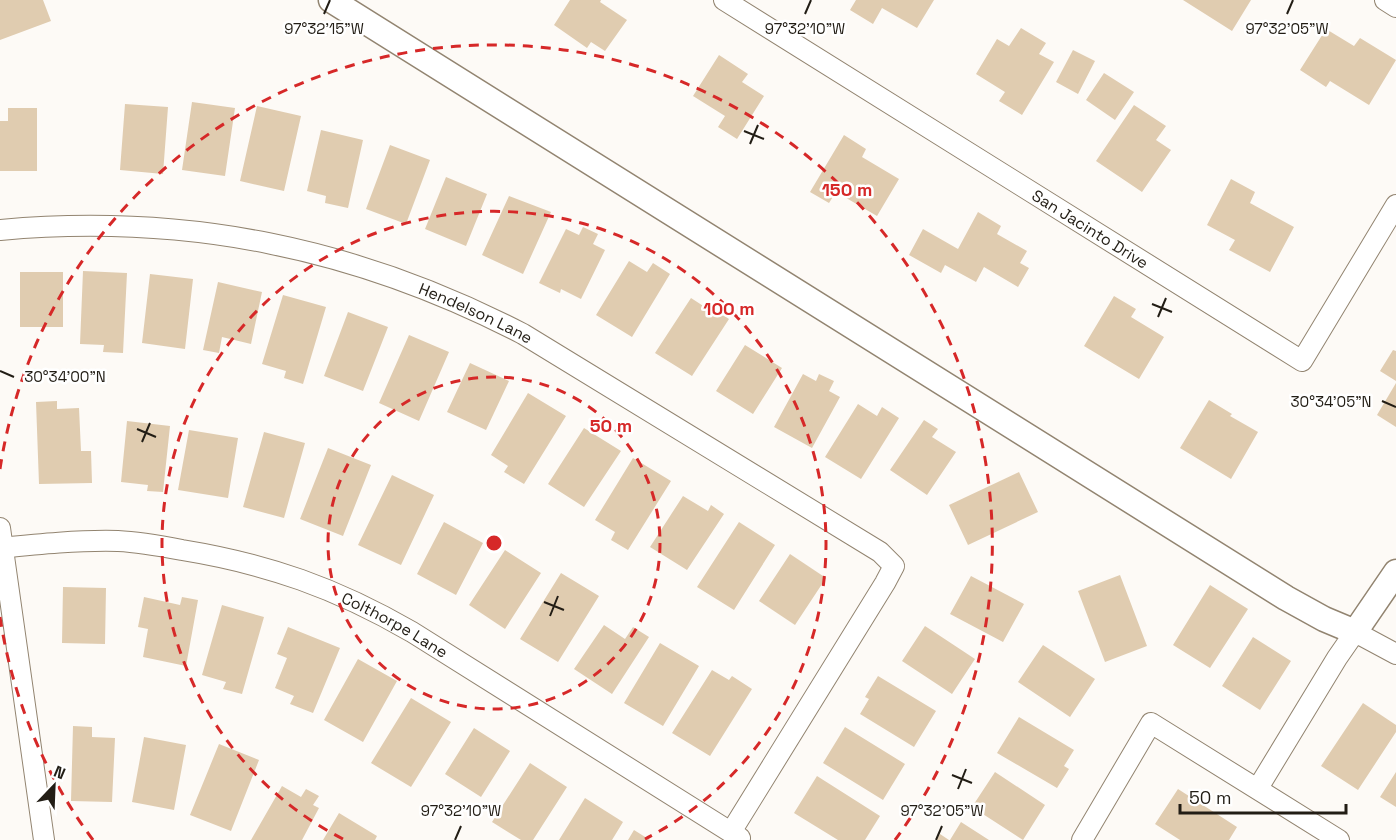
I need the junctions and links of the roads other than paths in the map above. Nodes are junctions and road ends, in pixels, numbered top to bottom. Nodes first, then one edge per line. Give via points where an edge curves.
1 (331, 0) edge
2 (724, 0) edge
3 (1384, 0) edge
4 (1396, 7) edge
5 (1396, 205) edge
6 (0, 230) edge
7 (0, 528) edge
8 (1, 548) edge
9 (1396, 572) edge
10 (1356, 632) junction
11 (1396, 654) edge
12 (1258, 788) junction
13 (736, 836) edge
14 (44, 840) edge
15 (1082, 840) edge
16 (1339, 840) edge

1 - 10 street via 1286,598
2 - 5 street, San Jacinto Drive via 1302,361
3 - 4 street
6 - 13 street, Hendelson Lane via 135,225 238,237 336,259 428,291 477,310 573,363 880,552 894,566
7 - 8 street
8 - 13 street, Colthorpe Lane via 120,541 218,555 299,578 373,610 412,632
8 - 14 street
9 - 10 street
10 - 11 street
10 - 12 street
12 - 15 street via 1151,723
12 - 16 street

